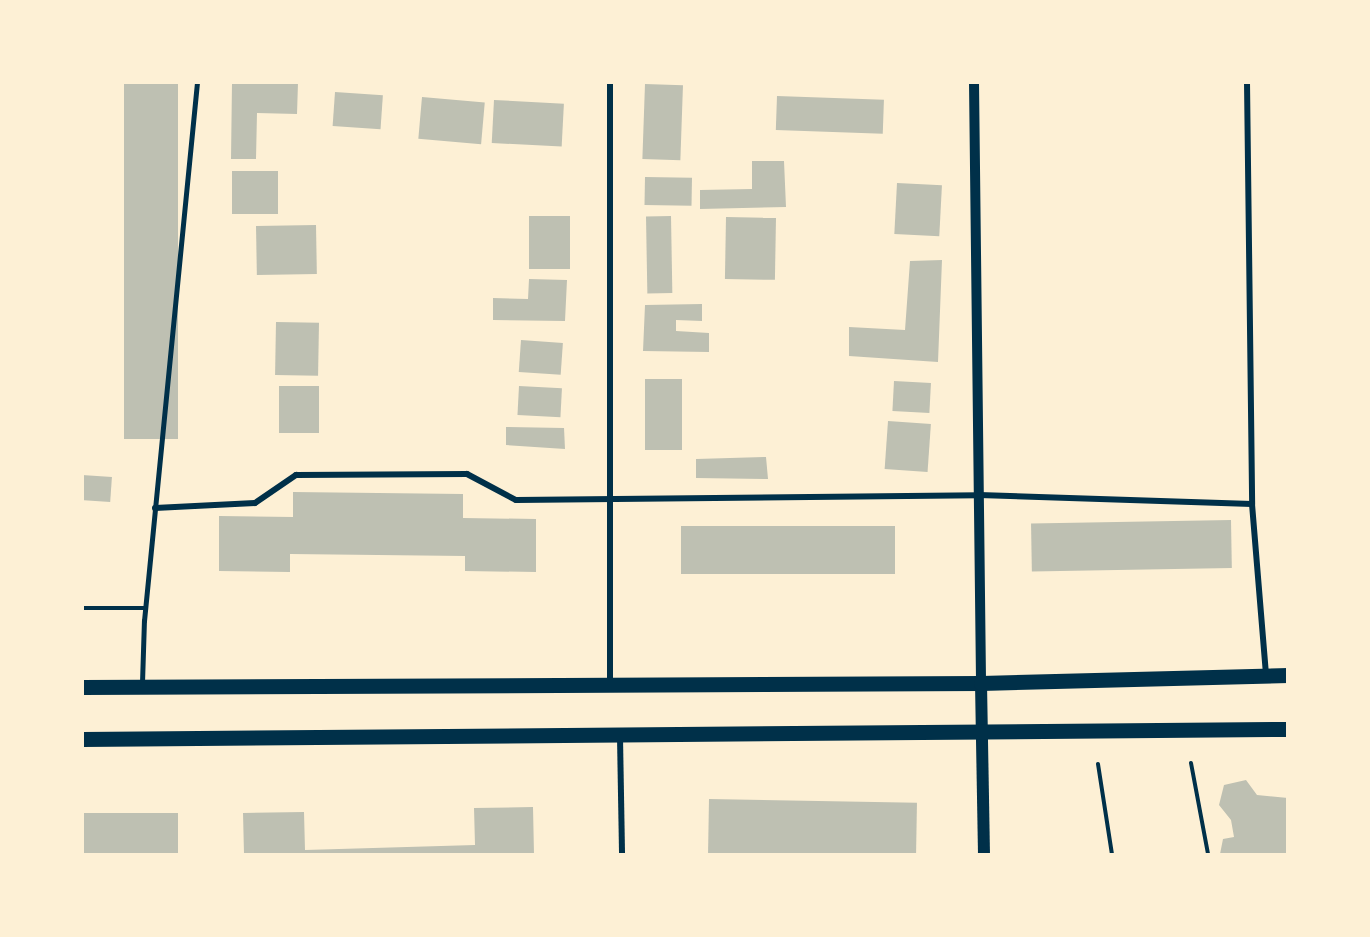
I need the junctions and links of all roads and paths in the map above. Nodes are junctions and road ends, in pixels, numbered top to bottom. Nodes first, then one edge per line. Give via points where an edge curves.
1 (197, 82) edge
2 (610, 82) edge
3 (974, 82) edge
4 (1247, 82) edge
5 (978, 495) junction
6 (611, 501) junction
7 (1252, 504) junction
8 (155, 508) junction
9 (82, 608) edge
10 (146, 608) junction
11 (1287, 675) edge
12 (1266, 676) junction
13 (981, 683) junction
14 (82, 687) edge
15 (610, 687) junction
16 (142, 688) junction
17 (1287, 729) edge
18 (982, 731) junction
19 (620, 736) junction
20 (82, 739) edge
21 (1191, 763) dead end
22 (1098, 764) dead end
23 (622, 855) edge
24 (984, 855) edge
25 (1112, 855) edge
26 (1208, 855) edge

1 - 8 lane
2 - 6 street
3 - 5 street
4 - 7 street
5 - 6 street
5 - 7 street
5 - 13 street
6 - 8 street via 516,500 467,474 296,476 255,503
6 - 15 street
7 - 12 street
8 - 10 lane
9 - 10 lane
10 - 16 lane
11 - 12 main road
12 - 13 main road
13 - 15 main road
13 - 18 main road
14 - 16 main road
15 - 16 main road
17 - 18 main road
18 - 19 main road
18 - 24 main road
19 - 20 main road
19 - 23 street
21 - 26 path
22 - 25 path

